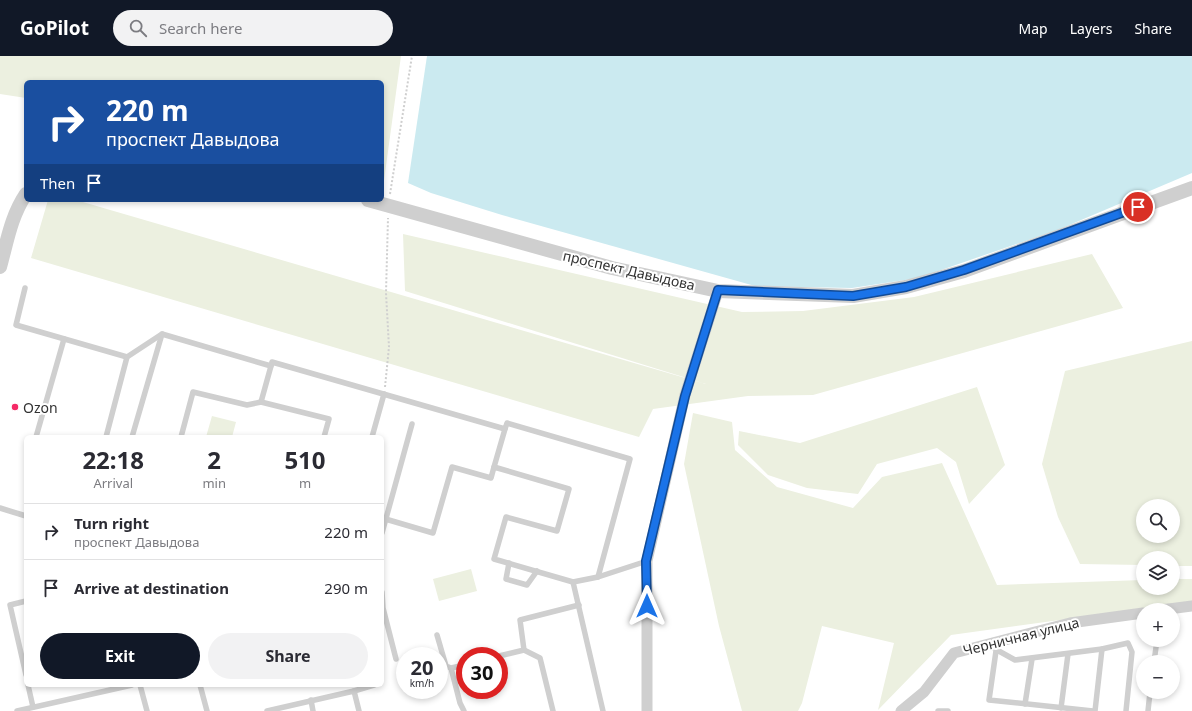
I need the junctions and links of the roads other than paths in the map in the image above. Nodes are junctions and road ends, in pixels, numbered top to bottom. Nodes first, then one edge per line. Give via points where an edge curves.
1 (1192, 188) edge
2 (24, 197) edge
3 (374, 202) edge
4 (0, 267) edge
5 (26, 288) dead end
6 (718, 290) junction
7 (162, 334) junction
8 (64, 339) junction
9 (128, 357) junction
10 (271, 366) junction
11 (384, 394) junction
12 (261, 402) junction
13 (412, 424) dead end
14 (505, 430) junction
15 (37, 435) edge
16 (107, 435) edge
17 (133, 435) edge
18 (182, 435) edge
19 (325, 435) edge
20 (373, 435) edge
21 (494, 467) junction
22 (0, 508) edge
23 (24, 515) edge
24 (384, 518) edge
25 (646, 561) junction
26 (509, 563) junction
27 (537, 572) junction
28 (598, 577) junction
29 (573, 582) junction
30 (24, 602) edge
31 (579, 605) junction
32 (1192, 606) edge
33 (1180, 608) edge
34 (1136, 613) edge
35 (384, 615) edge
36 (438, 636) dead end
37 (986, 644) junction
38 (1102, 649) junction
39 (524, 650) junction
40 (996, 651) junction
41 (508, 654) edge
42 (1068, 654) junction
43 (396, 659) dead end
44 (1032, 659) junction
45 (24, 666) edge
46 (456, 667) edge
47 (451, 668) junction
48 (28, 687) edge
49 (123, 687) edge
50 (141, 687) edge
51 (201, 687) edge
52 (367, 687) edge
53 (354, 691) junction
54 (1149, 699) edge
55 (310, 700) junction
56 (1025, 704) junction
57 (33, 707) junction
58 (1062, 708) junction
59 (17, 711) edge
60 (147, 711) edge
61 (207, 711) edge
62 (267, 711) edge
63 (313, 711) edge
64 (359, 711) edge
65 (464, 711) edge
66 (553, 711) edge
67 (603, 711) edge
68 (647, 711) edge
69 (901, 711) edge
70 (938, 711) edge
71 (948, 711) edge
72 (1094, 711) edge
73 (1126, 711) edge
74 (1148, 711) edge

1 - 6 street, проспект Давыдова via 964,270 906,287 853,296
2 - 4 street via 18,206
3 - 6 street, проспект Давыдова via 612,268
5 - 8 lane via 16,325
6 - 25 street via 685,396
7 - 9 lane
7 - 10 lane
7 - 17 lane
8 - 9 lane
8 - 15 lane
9 - 16 lane
10 - 11 lane via 272,362
10 - 12 lane
11 - 14 lane
11 - 20 lane
12 - 18 lane via 247,405 193,392
12 - 19 lane via 329,419
13 - 24 lane
14 - 21 lane
14 - 28 lane via 507,423 630,459
21 - 24 lane via 491,478 452,467 433,533
21 - 26 lane via 569,489 557,531 506,517 494,559
22 - 23 lane
25 - 28 lane
25 - 68 street
26 - 27 lane
26 - 27 lane via 506,579 527,585
27 - 29 lane
28 - 29 lane
29 - 31 lane
30 - 45 lane via 10,605
31 - 39 lane via 520,620
31 - 67 lane
32 - 33 street
34 - 37 street, Черничная улица via 1070,623
35 - 43 lane
36 - 47 lane via 446,666
37 - 40 lane
37 - 69 street, Черничная улица via 954,653 924,692
38 - 42 lane
38 - 72 lane
38 - 73 lane via 1128,643 1132,652
39 - 41 lane
39 - 66 lane via 540,658
40 - 44 lane via 1015,660
40 - 56 lane via 989,700
42 - 44 lane
42 - 58 lane
44 - 56 lane
46 - 47 lane
47 - 65 lane
48 - 57 lane
49 - 57 lane
50 - 60 lane
51 - 61 lane
52 - 53 lane
53 - 55 lane
53 - 64 lane
54 - 74 lane
55 - 62 lane
55 - 63 lane
56 - 58 lane
57 - 59 lane
58 - 72 lane
70 - 71 lane

